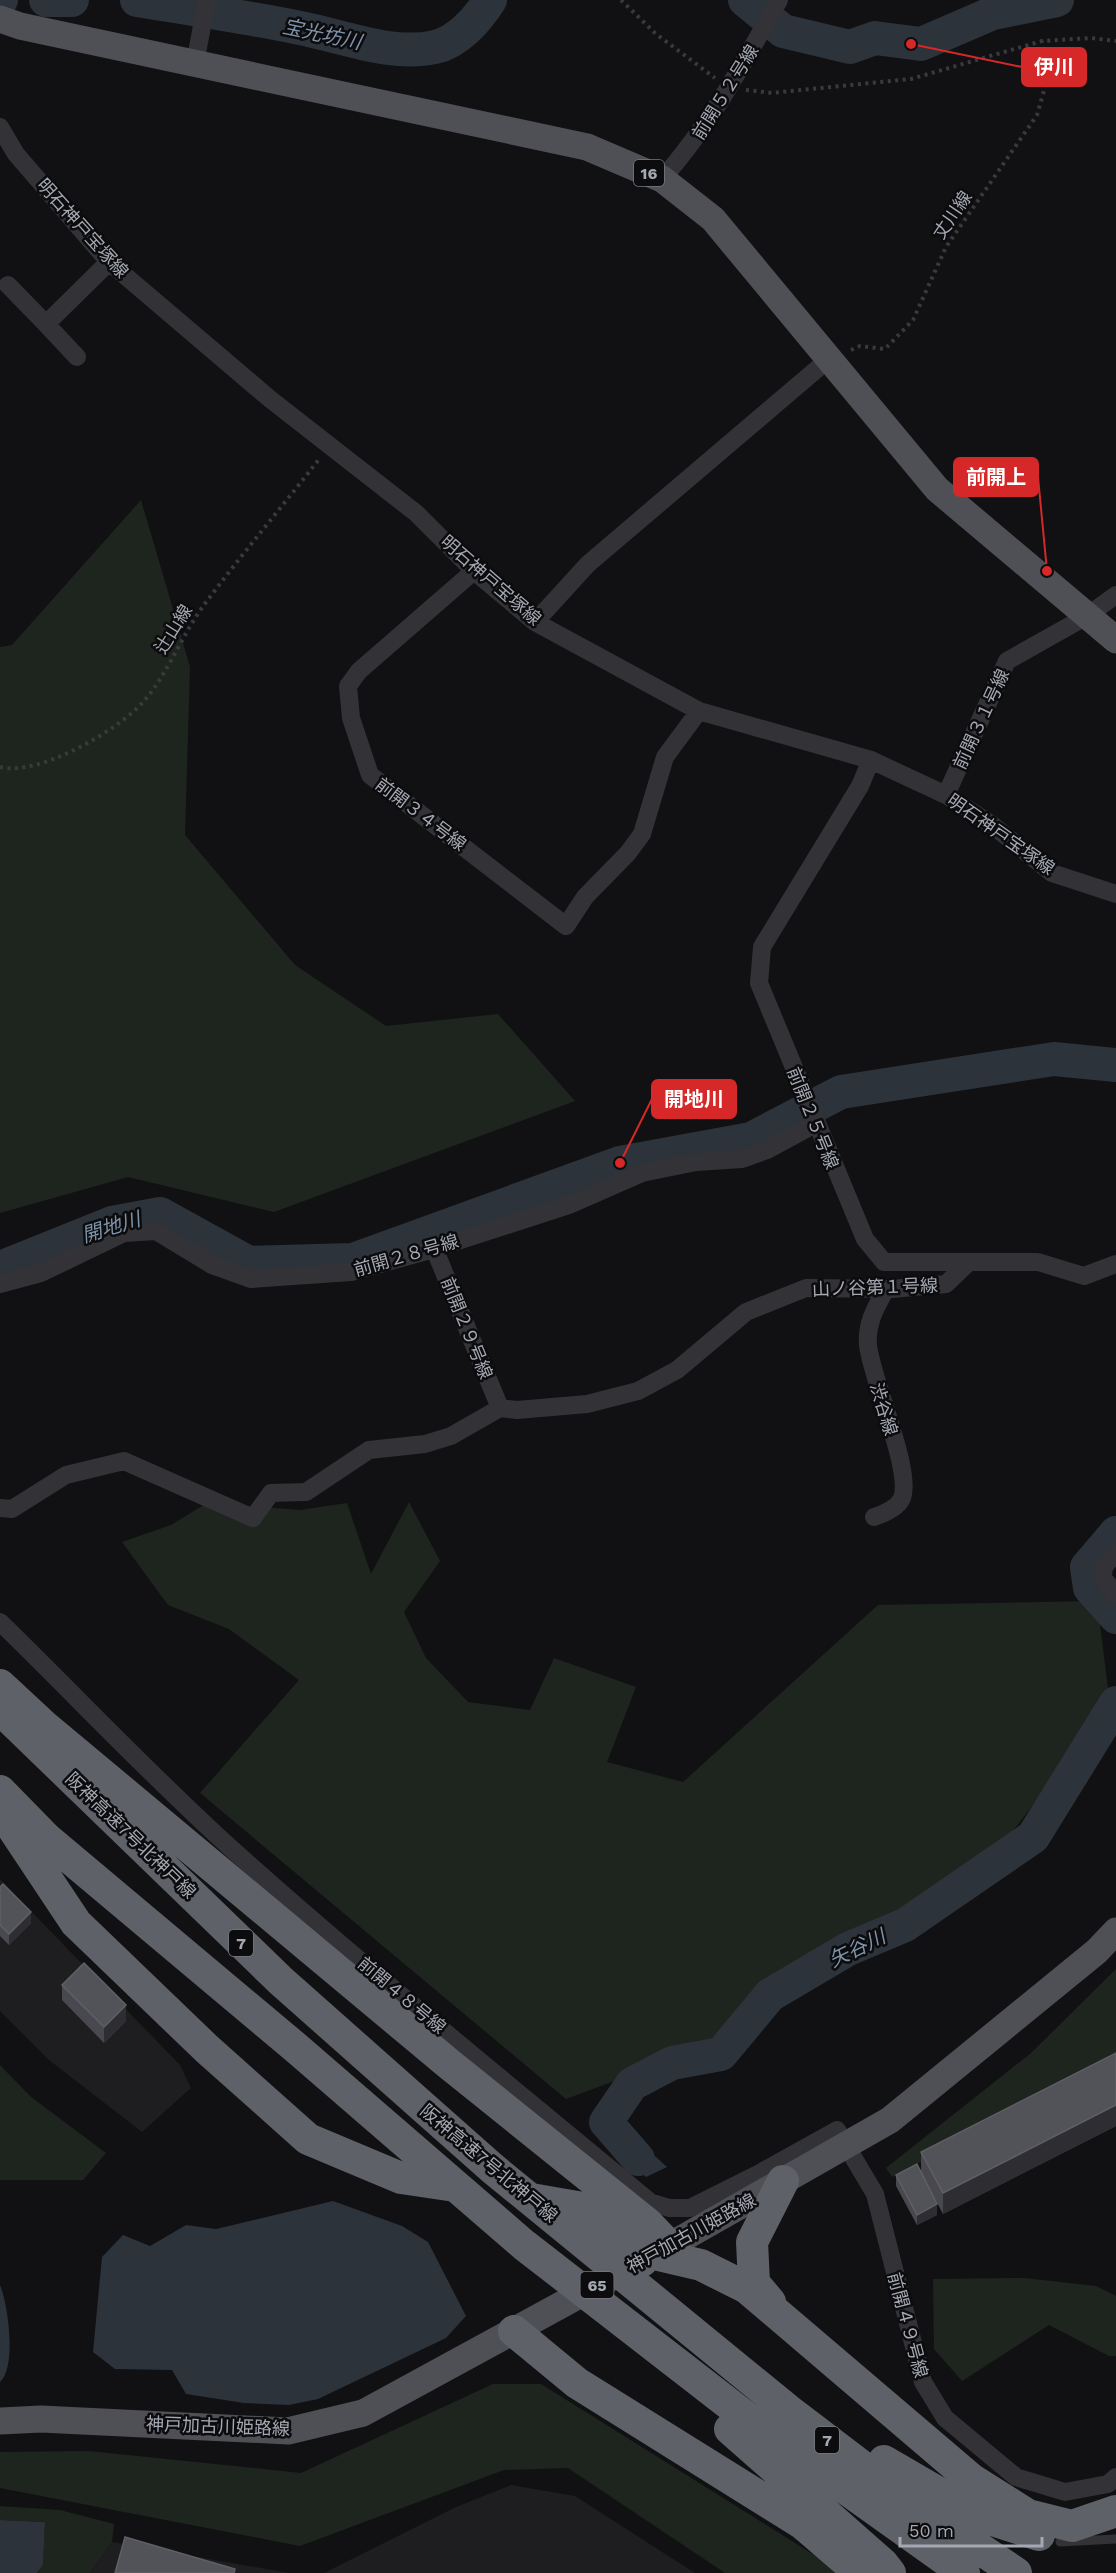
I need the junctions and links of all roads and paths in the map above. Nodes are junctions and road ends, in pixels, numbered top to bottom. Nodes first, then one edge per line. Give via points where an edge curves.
1 (207, 0) edge
2 (621, 0) edge
3 (779, 0) edge
4 (2, 19) edge
5 (1042, 41) junction
6 (1116, 41) edge
7 (197, 54) junction
8 (728, 87) junction
9 (0, 127) edge
10 (662, 178) junction
11 (110, 262) junction
12 (8, 285) dead end
13 (46, 324) junction
14 (77, 357) dead end
15 (830, 358) junction
16 (330, 445) junction
17 (474, 571) junction
18 (1116, 596) edge
19 (1087, 616) junction
20 (535, 622) junction
21 (1116, 640) edge
22 (699, 711) junction
23 (871, 760) junction
24 (0, 767) edge
25 (946, 795) junction
26 (1116, 894) edge
27 (814, 1123) junction
28 (434, 1248) junction
29 (968, 1263) junction
30 (1116, 1264) edge
31 (0, 1284) edge
32 (886, 1289) junction
33 (500, 1408) junction
34 (0, 1508) edge
35 (874, 1517) dead end
36 (1116, 1552) edge
37 (1116, 1594) edge
38 (0, 1622) edge
39 (0, 1685) edge
40 (0, 1708) edge
41 (0, 1791) edge
42 (0, 1809) edge
43 (1116, 1931) edge
44 (846, 2145) junction
45 (783, 2181) junction
46 (655, 2254) junction
47 (608, 2315) junction
48 (780, 2315) junction
49 (514, 2331) junction
50 (788, 2410) junction
51 (0, 2421) edge
52 (1116, 2477) edge
53 (1116, 2511) edge
54 (1116, 2539) edge
55 (1060, 2542) joint
56 (860, 2573) edge
57 (890, 2573) edge
58 (964, 2573) edge
59 (1016, 2573) edge

1 - 7 street
2 - 8 path via 656,34
3 - 8 street, 前開５２号線
4 - 7 main road, 16 via 20,26
5 - 6 path
5 - 8 path via 911,78 772,93
5 - 15 path, 丈川線 via 1047,80 1037,115 946,247 913,320 885,349 860,346
7 - 10 main road, 16 via 587,147
8 - 10 street, 前開５２号線 via 692,146
9 - 11 street, 明石神戸宝塚線 via 16,154
10 - 15 main road, 16 via 713,219
11 - 13 street
11 - 16 street, 明石神戸宝塚線 via 270,399
12 - 13 street
13 - 14 street
15 - 19 main road, 16 via 937,489
15 - 20 street via 588,564
16 - 17 street, 明石神戸宝塚線 via 416,513
16 - 24 path, 辻山線 via 204,605 145,701 118,724 51,762 10,770
17 - 20 street, 明石神戸宝塚線
17 - 22 street, 前開３４号線 via 359,671 348,686 351,718 370,775 566,926 585,897 642,834 665,757
18 - 19 street, 前開３１号線
19 - 21 main road, 16
19 - 25 street, 前開３１号線 via 1007,661
20 - 22 street, 明石神戸宝塚線
22 - 23 street, 明石神戸宝塚線
23 - 25 street, 明石神戸宝塚線
23 - 27 street, 前開２５号線 via 860,786 762,947 759,983
25 - 26 street, 明石神戸宝塚線 via 991,824 1052,873
27 - 28 street, 前開２８号線 via 767,1150 742,1159 696,1162 642,1173 569,1205
27 - 29 street, 前開２５号線 via 865,1239 884,1262
28 - 31 street, 前開２８号線 via 351,1272 251,1280 212,1265 156,1231 124,1233 41,1274
28 - 33 street, 前開２９号線
29 - 30 street, 前開２５号線 via 1038,1262 1084,1276
29 - 32 street, 山ノ谷第１号線 via 946,1284
32 - 33 street, 山ノ谷第１号線 via 806,1288 746,1312 677,1370 638,1391 587,1404
32 - 35 street, 渋谷線 via 871,1316 868,1344 905,1478 901,1500 886,1513
33 - 34 street via 451,1436 425,1444 369,1450 306,1492 271,1493 253,1518 124,1461 66,1475 12,1509
36 - 37 street via 1104,1567 1103,1578
38 - 44 street, 前開４８号線 via 172,1794 235,1851 650,2202 669,2208 690,2208 837,2130
39 - 46 highway via 52,1733 449,2064 648,2224
40 - 50 highway, 阪神高速7号北神戸線 / 7 via 281,1981 492,2168
41 - 47 highway via 46,1838
42 - 46 highway via 76,1923 308,2139 401,2178 583,2208
43 - 44 main road, 神戸加古川姫路線 / 65 via 1097,1951 890,2120
44 - 45 main road, 神戸加古川姫路線 / 65
44 - 52 street, 前開４９号線 via 875,2194 923,2382 945,2418 1016,2477 1065,2492 1108,2484
45 - 46 main road, 神戸加古川姫路線 / 65
45 - 48 highway via 752,2242 754,2283
46 - 48 highway via 710,2269 747,2288
46 - 49 main road, 神戸加古川姫路線 / 65
47 - 57 highway
47 - 58 highway, 7
48 - 53 highway via 971,2479 1028,2515 1072,2526
49 - 51 main road, 神戸加古川姫路線 / 65 via 363,2413 288,2431
49 - 56 highway via 577,2383 803,2524
50 - 55 highway via 977,2515
50 - 59 highway, 阪神高速7号北神戸線 / 7 via 897,2493
54 - 55 lane

